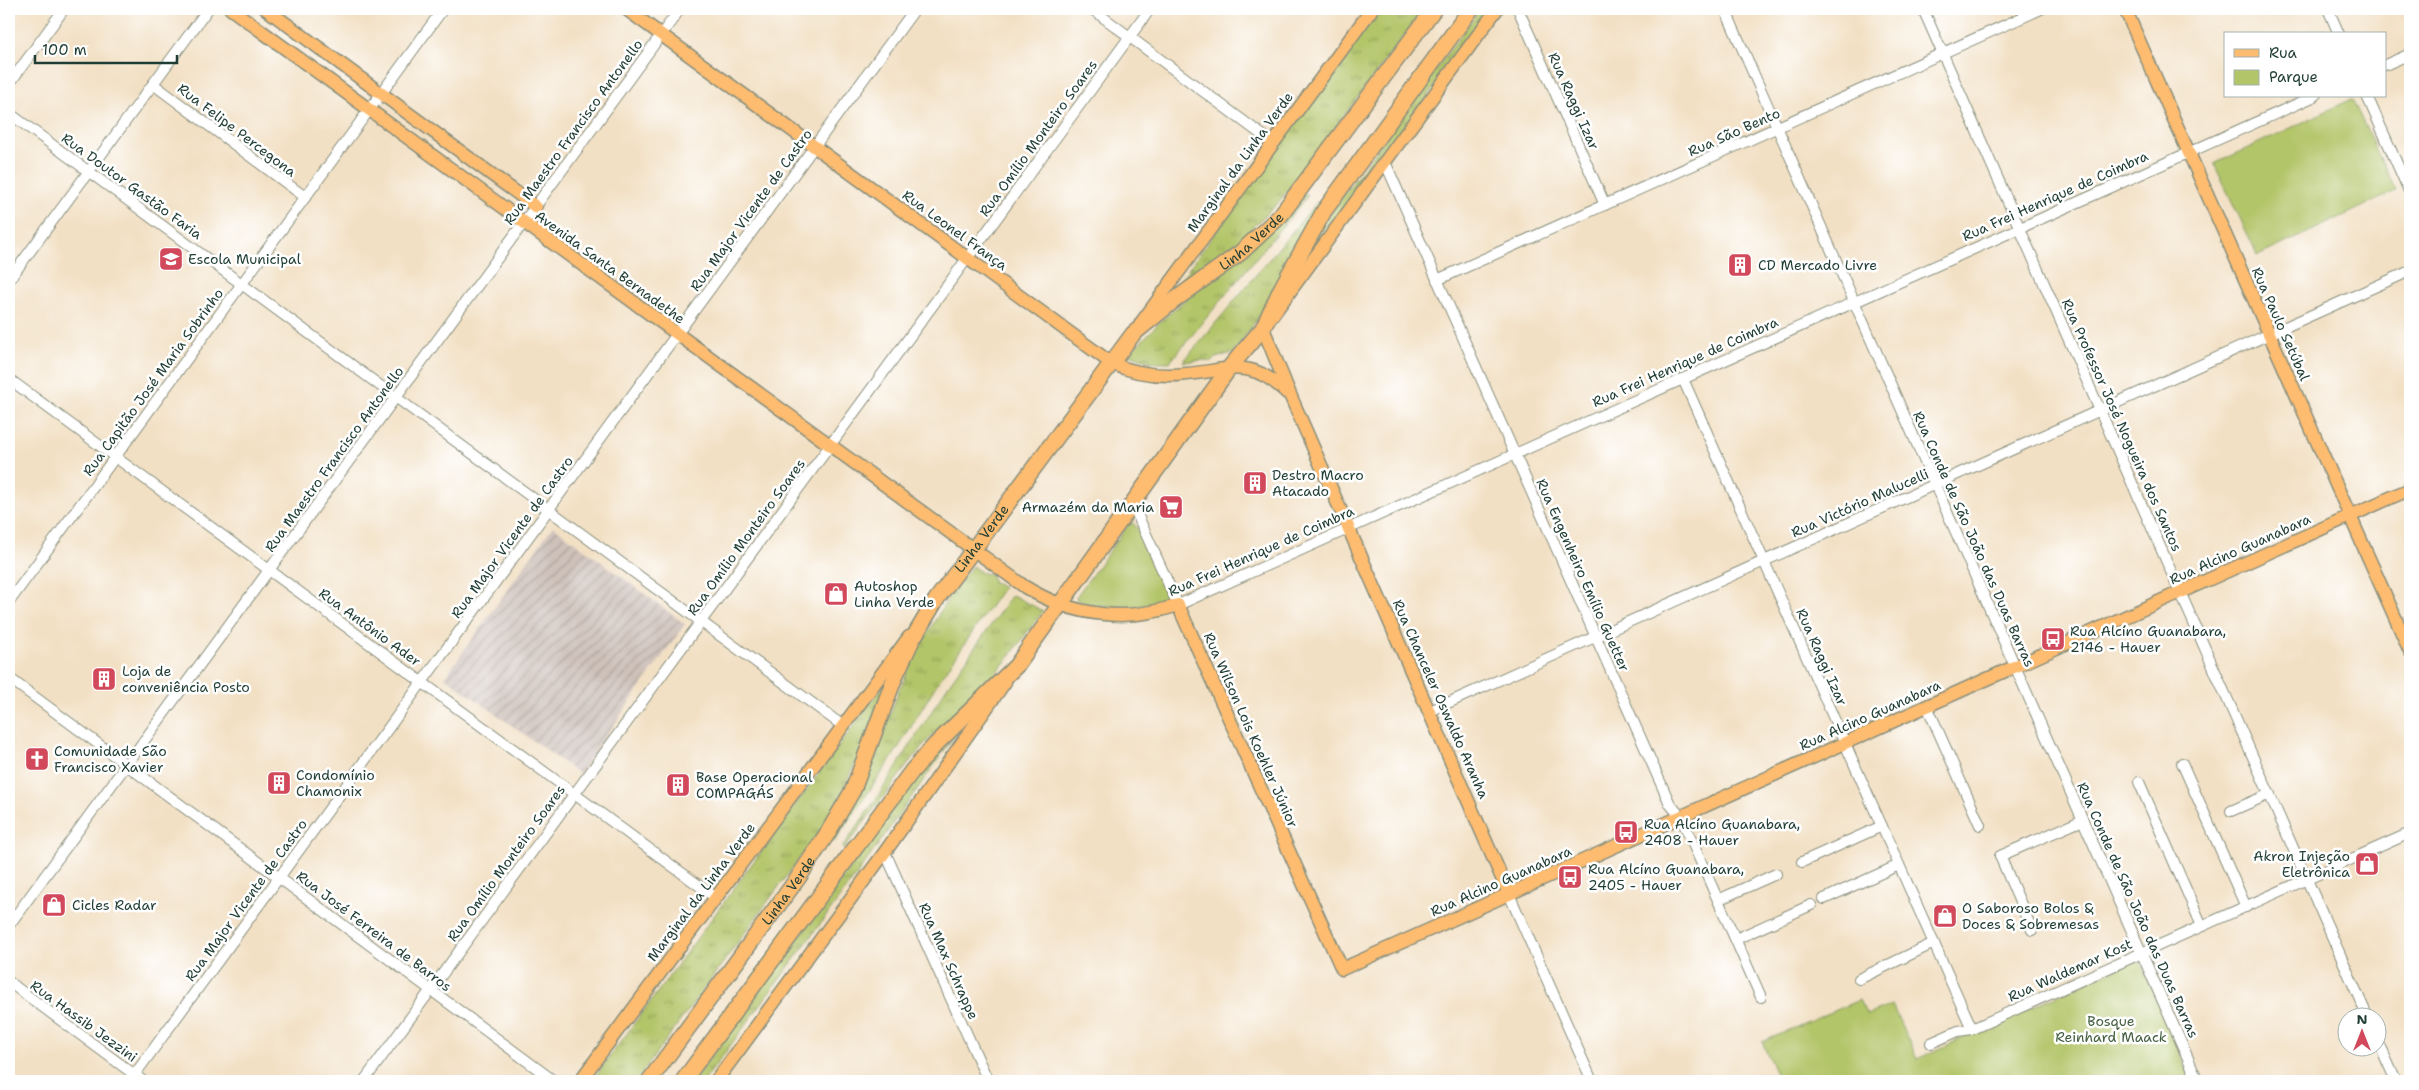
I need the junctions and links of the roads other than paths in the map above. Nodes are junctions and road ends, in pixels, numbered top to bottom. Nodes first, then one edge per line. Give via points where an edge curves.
1 (64, 9) edge
2 (208, 9) edge
3 (230, 9) edge
4 (266, 9) edge
5 (443, 9) edge
6 (626, 9) edge
7 (680, 9) edge
8 (915, 9) edge
9 (1092, 9) edge
10 (1150, 9) edge
11 (1371, 9) edge
12 (1434, 9) edge
13 (1471, 9) edge
14 (1497, 9) edge
15 (1518, 9) edge
16 (1725, 9) edge
17 (1923, 9) edge
18 (2042, 9) edge
19 (2126, 9) edge
20 (2328, 9) edge
21 (2338, 32) edge
22 (661, 35) junction
23 (1130, 37) junction
24 (1943, 53) junction
25 (2410, 54) edge
26 (2386, 65) edge
27 (9, 84) edge
28 (153, 84) junction
29 (381, 93) junction
30 (2311, 98) edge
31 (2368, 98) edge
32 (369, 110) junction
33 (9, 113) edge
34 (1777, 127) junction
35 (1273, 143) junction
36 (814, 147) junction
37 (2189, 153) junction
38 (1384, 162) junction
39 (89, 171) junction
40 (2410, 193) edge
41 (305, 197) junction
42 (1606, 204) junction
43 (536, 207) junction
44 (524, 223) junction
45 (2020, 228) junction
46 (967, 258) junction
47 (2410, 271) edge
48 (9, 280) edge
49 (1437, 280) junction
50 (242, 284) junction
51 (1855, 302) junction
52 (1263, 328) junction
53 (1133, 334) junction
54 (2270, 334) junction
55 (677, 335) junction
56 (1111, 363) junction
57 (1230, 367) junction
58 (9, 379) edge
59 (1683, 379) junction
60 (396, 397) junction
61 (1291, 397) junction
62 (2100, 410) junction
63 (829, 446) junction
64 (1515, 455) junction
65 (115, 457) junction
66 (1935, 484) junction
67 (2410, 489) edge
68 (1132, 503) junction
69 (549, 510) junction
70 (2350, 516) junction
71 (1350, 528) junction
72 (973, 550) junction
73 (1764, 561) junction
74 (269, 570) junction
75 (2180, 592) junction
76 (936, 600) junction
77 (9, 602) edge
78 (1178, 605) junction
79 (1059, 606) junction
80 (701, 621) junction
81 (1596, 637) junction
82 (2410, 651) edge
83 (1016, 666) junction
84 (2015, 666) junction
85 (9, 678) edge
86 (423, 683) junction
87 (1927, 706) junction
88 (1430, 711) junction
89 (843, 726) junction
90 (1845, 743) junction
91 (2182, 763) dead end
92 (126, 765) junction
93 (2139, 782) dead end
94 (574, 794) junction
95 (2270, 794) junction
96 (2231, 811) dead end
97 (1681, 816) junction
98 (2083, 820) junction
99 (1980, 825) dead end
100 (1882, 826) junction
101 (2410, 833) edge
102 (885, 852) junction
103 (1802, 862) dead end
104 (1899, 865) junction
105 (1776, 874) dead end
106 (279, 878) junction
107 (2307, 879) junction
108 (1509, 894) junction
109 (716, 898) junction
110 (1824, 899) dead end
111 (1718, 900) junction
112 (1811, 905) dead end
113 (2246, 907) junction
114 (9, 925) edge
115 (2202, 926) junction
116 (2032, 930) dead end
117 (1736, 939) junction
118 (1934, 943) junction
119 (2142, 953) junction
120 (1342, 969) joint
121 (1859, 978) dead end
122 (9, 982) edge
123 (431, 990) junction
124 (1761, 997) dead end
125 (2364, 1008) edge
126 (1972, 1029) junction
127 (1931, 1043) dead end
128 (2386, 1058) edge
129 (136, 1079) edge
130 (364, 1081) edge
131 (554, 1081) edge
132 (580, 1081) edge
133 (649, 1081) edge
134 (683, 1081) edge
135 (716, 1081) edge
136 (988, 1081) edge
137 (1592, 1081) edge
138 (2198, 1081) edge
139 (2396, 1081) edge

1 - 27 street
2 - 28 street
3 - 32 main road, Avenida Santa Bernadethe
4 - 29 main road, Avenida Santa Bernadethe
5 - 29 street, Rua Capitão José Maria Sobrinho
6 - 22 main road, Rua Leonel França
7 - 22 street, Rua Maestro Francisco Antonello
8 - 36 street, Rua Major Vicente de Castro
9 - 23 street
10 - 23 street, Rua Omílio Monteiro Soares
11 - 35 main road, Marginal da Linha Verde
12 - 53 highway, Linha Verde via 1280,216 1240,253
13 - 52 highway, Linha Verde via 1324,211
14 - 38 main road
15 - 42 street, Rua Raggi Izar
16 - 34 street, Rua Conde de São João das Duas Barras
17 - 24 street, Rua Professor José Nogueira dos Santos
18 - 24 street, Rua São Bento
19 - 37 main road, Rua Paulo Setúbal
20 - 21 street
22 - 36 main road, Rua Leonel França
22 - 43 street, Rua Maestro Francisco Antonello
23 - 35 street
23 - 46 street, Rua Omílio Monteiro Soares
24 - 34 street, Rua São Bento
24 - 45 street, Rua Professor José Nogueira dos Santos
25 - 26 street
28 - 39 street
28 - 41 street, Rua Felipe Percegona
29 - 32 street, Rua Capitão José Maria Sobrinho
29 - 43 main road, Avenida Santa Bernadethe
30 - 37 street, Rua Frei Henrique de Coimbra
31 - 40 street
32 - 41 street, Rua Capitão José Maria Sobrinho
32 - 44 main road, Avenida Santa Bernadethe
33 - 39 street, Rua Doutor Gastão Faria
34 - 42 street, Rua São Bento
34 - 51 street, Rua Conde de São João das Duas Barras
35 - 53 main road, Marginal da Linha Verde
36 - 46 main road, Rua Leonel França
36 - 55 street, Rua Major Vicente de Castro
37 - 45 street, Rua Frei Henrique de Coimbra
37 - 54 main road, Rua Paulo Setúbal
38 - 49 street, Rua Engenheiro Emílio Guetter
38 - 52 main road
39 - 48 street
39 - 50 street, Rua Doutor Gastão Faria
41 - 50 street, Rua Capitão José Maria Sobrinho
42 - 49 street, Rua São Bento
43 - 44 street, Rua Maestro Francisco Antonello
44 - 55 main road, Avenida Santa Bernadethe
44 - 60 street, Rua Maestro Francisco Antonello
45 - 51 street, Rua Frei Henrique de Coimbra
45 - 62 street, Rua Professor José Nogueira dos Santos
46 - 56 main road, Rua Leonel França
46 - 63 street, Rua Omílio Monteiro Soares
47 - 54 street, Rua Victório Malucelli
49 - 64 street, Rua Engenheiro Emílio Guetter
50 - 60 street, Rua Doutor Gastão Faria
50 - 65 street, Rua Capitão José Maria Sobrinho
51 - 59 street, Rua Frei Henrique de Coimbra
51 - 66 street, Rua Conde de São João das Duas Barras
52 - 57 highway, Linha Verde
52 - 61 main road, Rua Chanceler Oswaldo Aranha
53 - 56 highway, Linha Verde
54 - 62 street, Rua Victório Malucelli
54 - 70 main road, Rua Paulo Setúbal
55 - 63 main road, Avenida Santa Bernadethe
55 - 69 street, Rua Major Vicente de Castro
56 - 57 main road, Rua Leonel França via 1135,372 1164,376
56 - 72 highway, Linha Verde
57 - 61 main road, Rua Leonel França via 1260,373
57 - 68 highway, Linha Verde
58 - 65 street, Rua Antônio Ader
59 - 64 street, Rua Frei Henrique de Coimbra
59 - 73 street, Rua Raggi Izar
60 - 69 street, Rua Doutor Gastão Faria
60 - 74 street, Rua Maestro Francisco Antonello
61 - 71 main road, Rua Chanceler Oswaldo Aranha
62 - 66 street, Rua Victório Malucelli
62 - 75 street, Rua Professor José Nogueira dos Santos
63 - 72 main road, Avenida Santa Bernadethe
63 - 80 street, Rua Omílio Monteiro Soares
64 - 71 street, Rua Frei Henrique de Coimbra
64 - 81 street, Rua Engenheiro Emílio Guetter
65 - 74 street, Rua Antônio Ader
65 - 77 street, Rua Capitão José Maria Sobrinho
66 - 73 street, Rua Victório Malucelli
66 - 84 street, Rua Conde de São João das Duas Barras
67 - 70 main road, Rua Alcino Guanabara
68 - 78 street, Rua Wilson Lois Koehler Júnior
68 - 79 highway, Linha Verde
69 - 80 street, Rua Doutor Gastão Faria
69 - 86 street, Rua Major Vicente de Castro
70 - 75 main road, Rua Alcino Guanabara
70 - 82 main road, Rua Paulo Setúbal
71 - 78 street, Rua Frei Henrique de Coimbra
71 - 88 main road, Rua Chanceler Oswaldo Aranha
72 - 76 highway, Linha Verde
72 - 79 main road, Rua Frei Henrique de Coimbra via 1025,587
73 - 81 street, Rua Victório Malucelli
73 - 90 street, Rua Raggi Izar
74 - 86 street, Rua Antônio Ader
74 - 92 street, Rua Maestro Francisco Antonello
75 - 84 main road, Rua Alcino Guanabara
75 - 95 street, Rua Professor José Nogueira dos Santos
76 - 89 main road, Marginal da Linha Verde
76 - 133 highway, Linha Verde via 896,674 854,790 798,878
78 - 79 main road, Rua Frei Henrique de Coimbra via 1126,615 1091,613
78 - 120 main road, Rua Wilson Lois Koehler Júnior
79 - 83 highway, Linha Verde
80 - 89 street, Rua Doutor Gastão Faria
80 - 94 street, Rua Omílio Monteiro Soares
81 - 88 street, Rua Victório Malucelli
81 - 97 street, Rua Engenheiro Emílio Guetter via 1670,804
83 - 102 main road
83 - 134 highway, Linha Verde via 912,771
84 - 87 main road, Rua Alcino Guanabara
84 - 98 street, Rua Conde de São João das Duas Barras
85 - 92 street, Rua José Ferreira de Barros
86 - 94 street, Rua Antônio Ader
86 - 106 street, Rua Major Vicente de Castro
87 - 90 main road, Rua Alcino Guanabara
87 - 99 street
88 - 108 main road, Rua Chanceler Oswaldo Aranha
89 - 109 main road, Marginal da Linha Verde
90 - 97 main road, Rua Alcino Guanabara
90 - 100 street, Rua Raggi Izar
91 - 113 street
92 - 106 street, Rua José Ferreira de Barros
92 - 114 street, Rua Maestro Francisco Antonello
93 - 115 street
94 - 109 street, Rua Antônio Ader
94 - 123 street, Rua Omílio Monteiro Soares
95 - 96 street
95 - 107 street, Rua Professor José Nogueira dos Santos
97 - 108 main road, Rua Alcino Guanabara
97 - 111 street, Rua Engenheiro Emílio Guetter
98 - 116 street via 2000,856
98 - 119 street, Rua Conde de São João das Duas Barras
100 - 103 street
100 - 104 street, Rua Raggi Izar
101 - 107 street, Rua Waldemar Kost
102 - 135 main road
102 - 136 street, Rua Max Schrappe
104 - 110 street
104 - 118 street, Rua Raggi Izar
105 - 111 street
106 - 123 street, Rua José Ferreira de Barros
106 - 129 street, Rua Major Vicente de Castro
107 - 113 street, Rua Waldemar Kost
107 - 125 street, Rua Professor José Nogueira dos Santos
108 - 120 main road, Rua Alcino Guanabara
108 - 137 street, Rua Chanceler Oswaldo Aranha
109 - 132 main road, Marginal da Linha Verde
111 - 117 street, Rua Engenheiro Emílio Guetter
112 - 117 street
113 - 115 street, Rua Waldemar Kost
115 - 119 street, Rua Waldemar Kost
117 - 124 street, Rua Engenheiro Emílio Guetter
118 - 121 street
118 - 126 street, Rua Raggi Izar
119 - 126 street, Rua Waldemar Kost
119 - 138 street, Rua Conde de São João das Duas Barras
122 - 129 street, Rua Hassib Jezzini
123 - 130 street, Rua Omílio Monteiro Soares
123 - 131 street, Rua José Ferreira de Barros
126 - 127 street, Rua Waldemar Kost via 1958,1031
128 - 139 street

